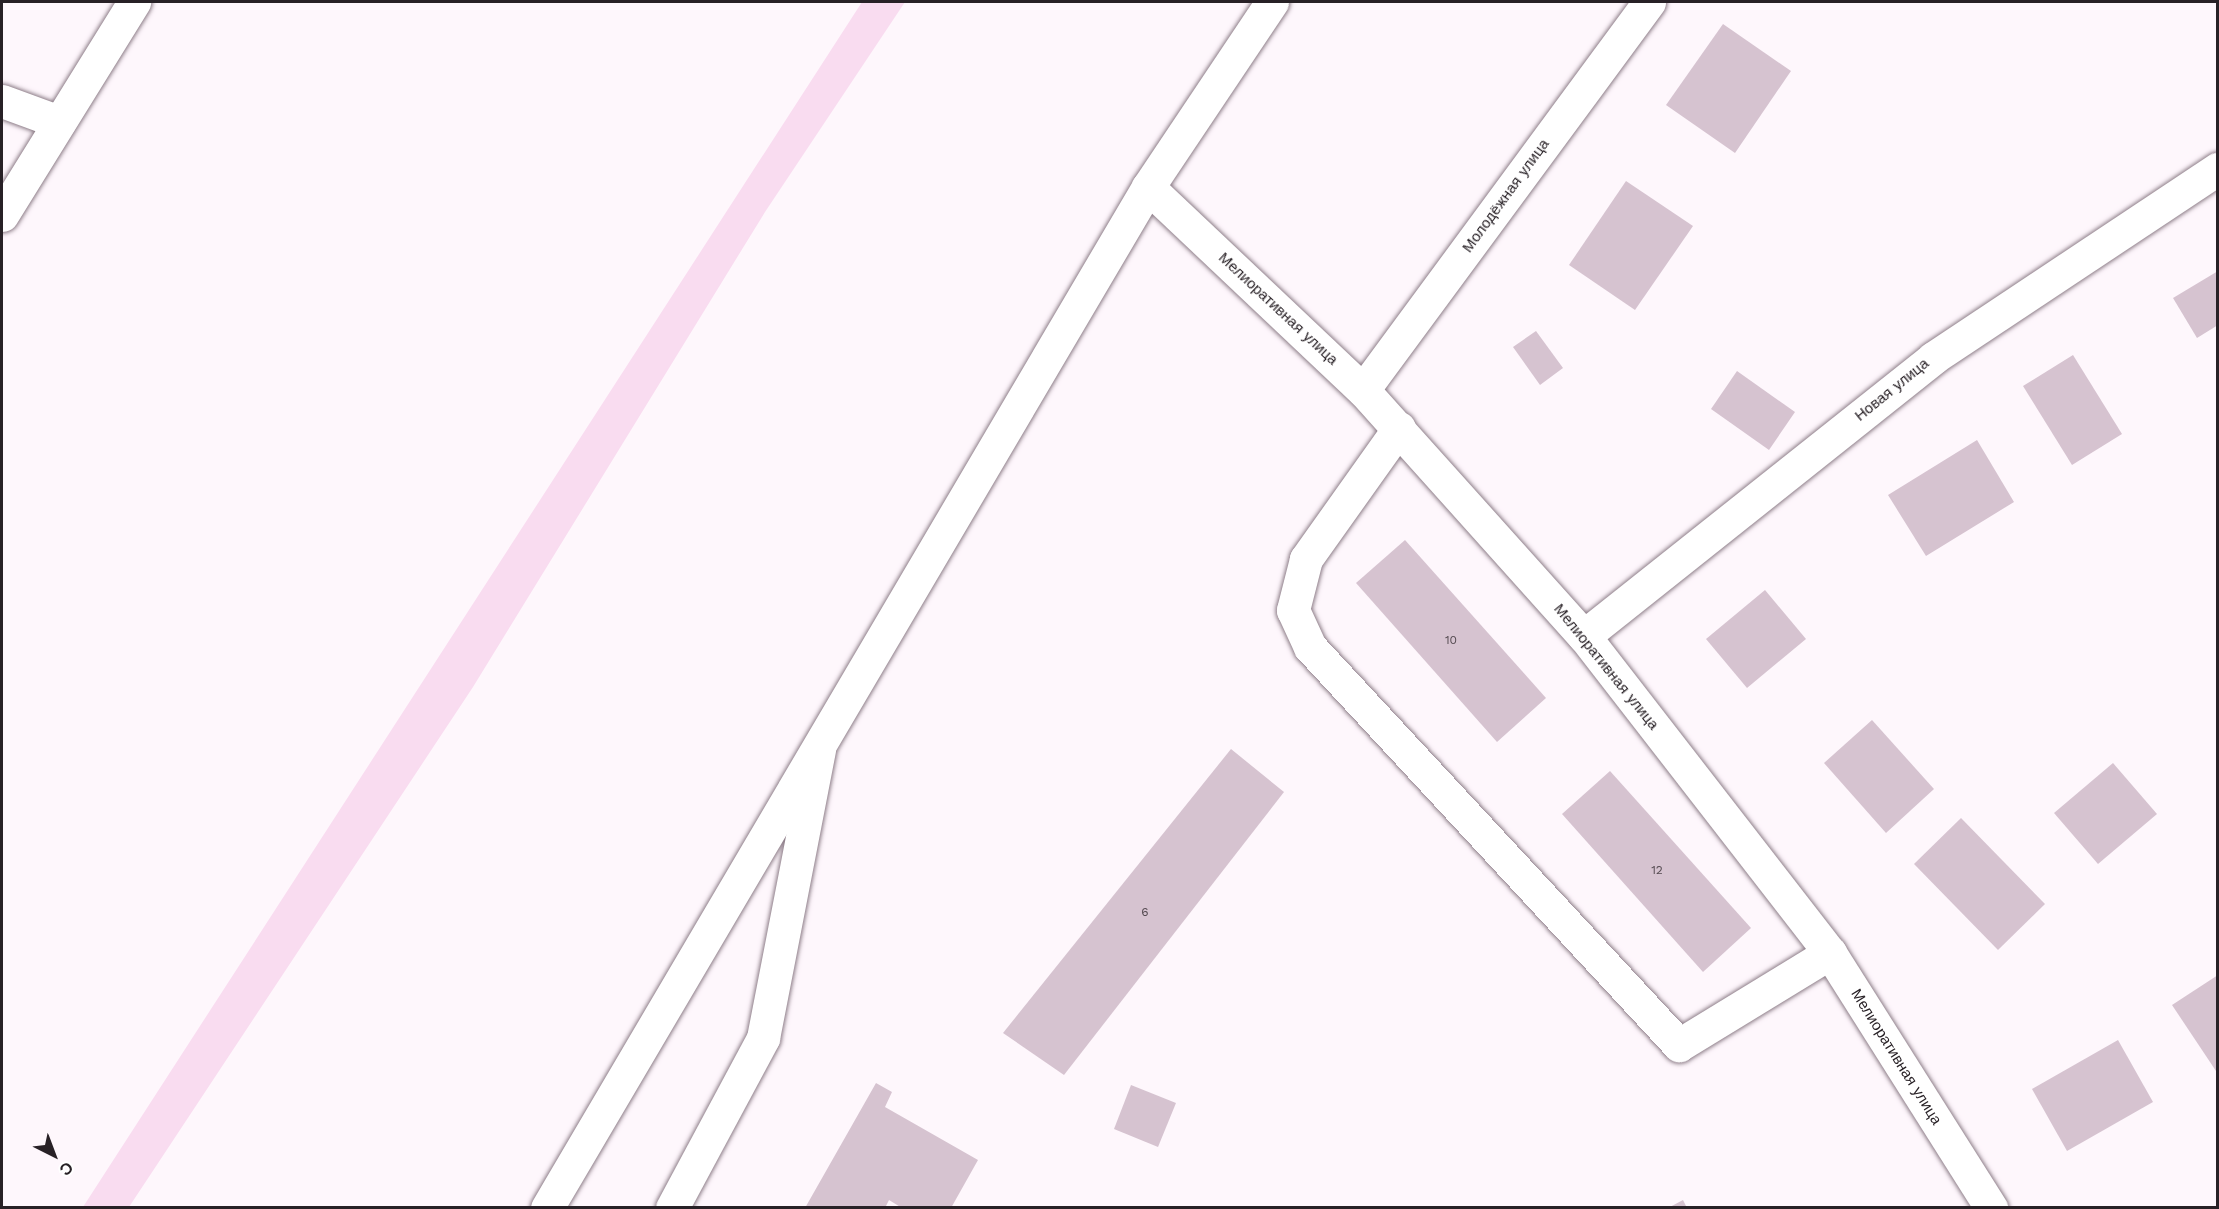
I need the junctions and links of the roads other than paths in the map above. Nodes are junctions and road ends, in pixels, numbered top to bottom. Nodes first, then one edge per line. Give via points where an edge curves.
1 (134, 2) edge
2 (1272, 2) edge
3 (1649, 2) edge
4 (2, 100) edge
5 (59, 122) junction
6 (2217, 169) edge
7 (1148, 188) junction
8 (2, 215) edge
9 (1362, 390) junction
10 (1400, 429) junction
11 (1584, 636) junction
12 (821, 740) junction
13 (1830, 953) junction
14 (547, 1208) edge
15 (672, 1208) edge
16 (1991, 1208) edge

1 - 5 street
2 - 7 street
3 - 9 street, Молодёжная улица
4 - 5 street
5 - 8 street
6 - 11 street, Новая улица via 1933,358
7 - 9 street, Мелиоративная улица
7 - 12 street
9 - 10 street, Мелиоративная улица
10 - 11 street, Мелиоративная улица
10 - 13 street via 1306,559 1293,610 1310,647 1680,1045
11 - 13 street, Мелиоративная улица
12 - 14 street
12 - 15 street via 763,1038
13 - 16 street, Мелиоративная улица

